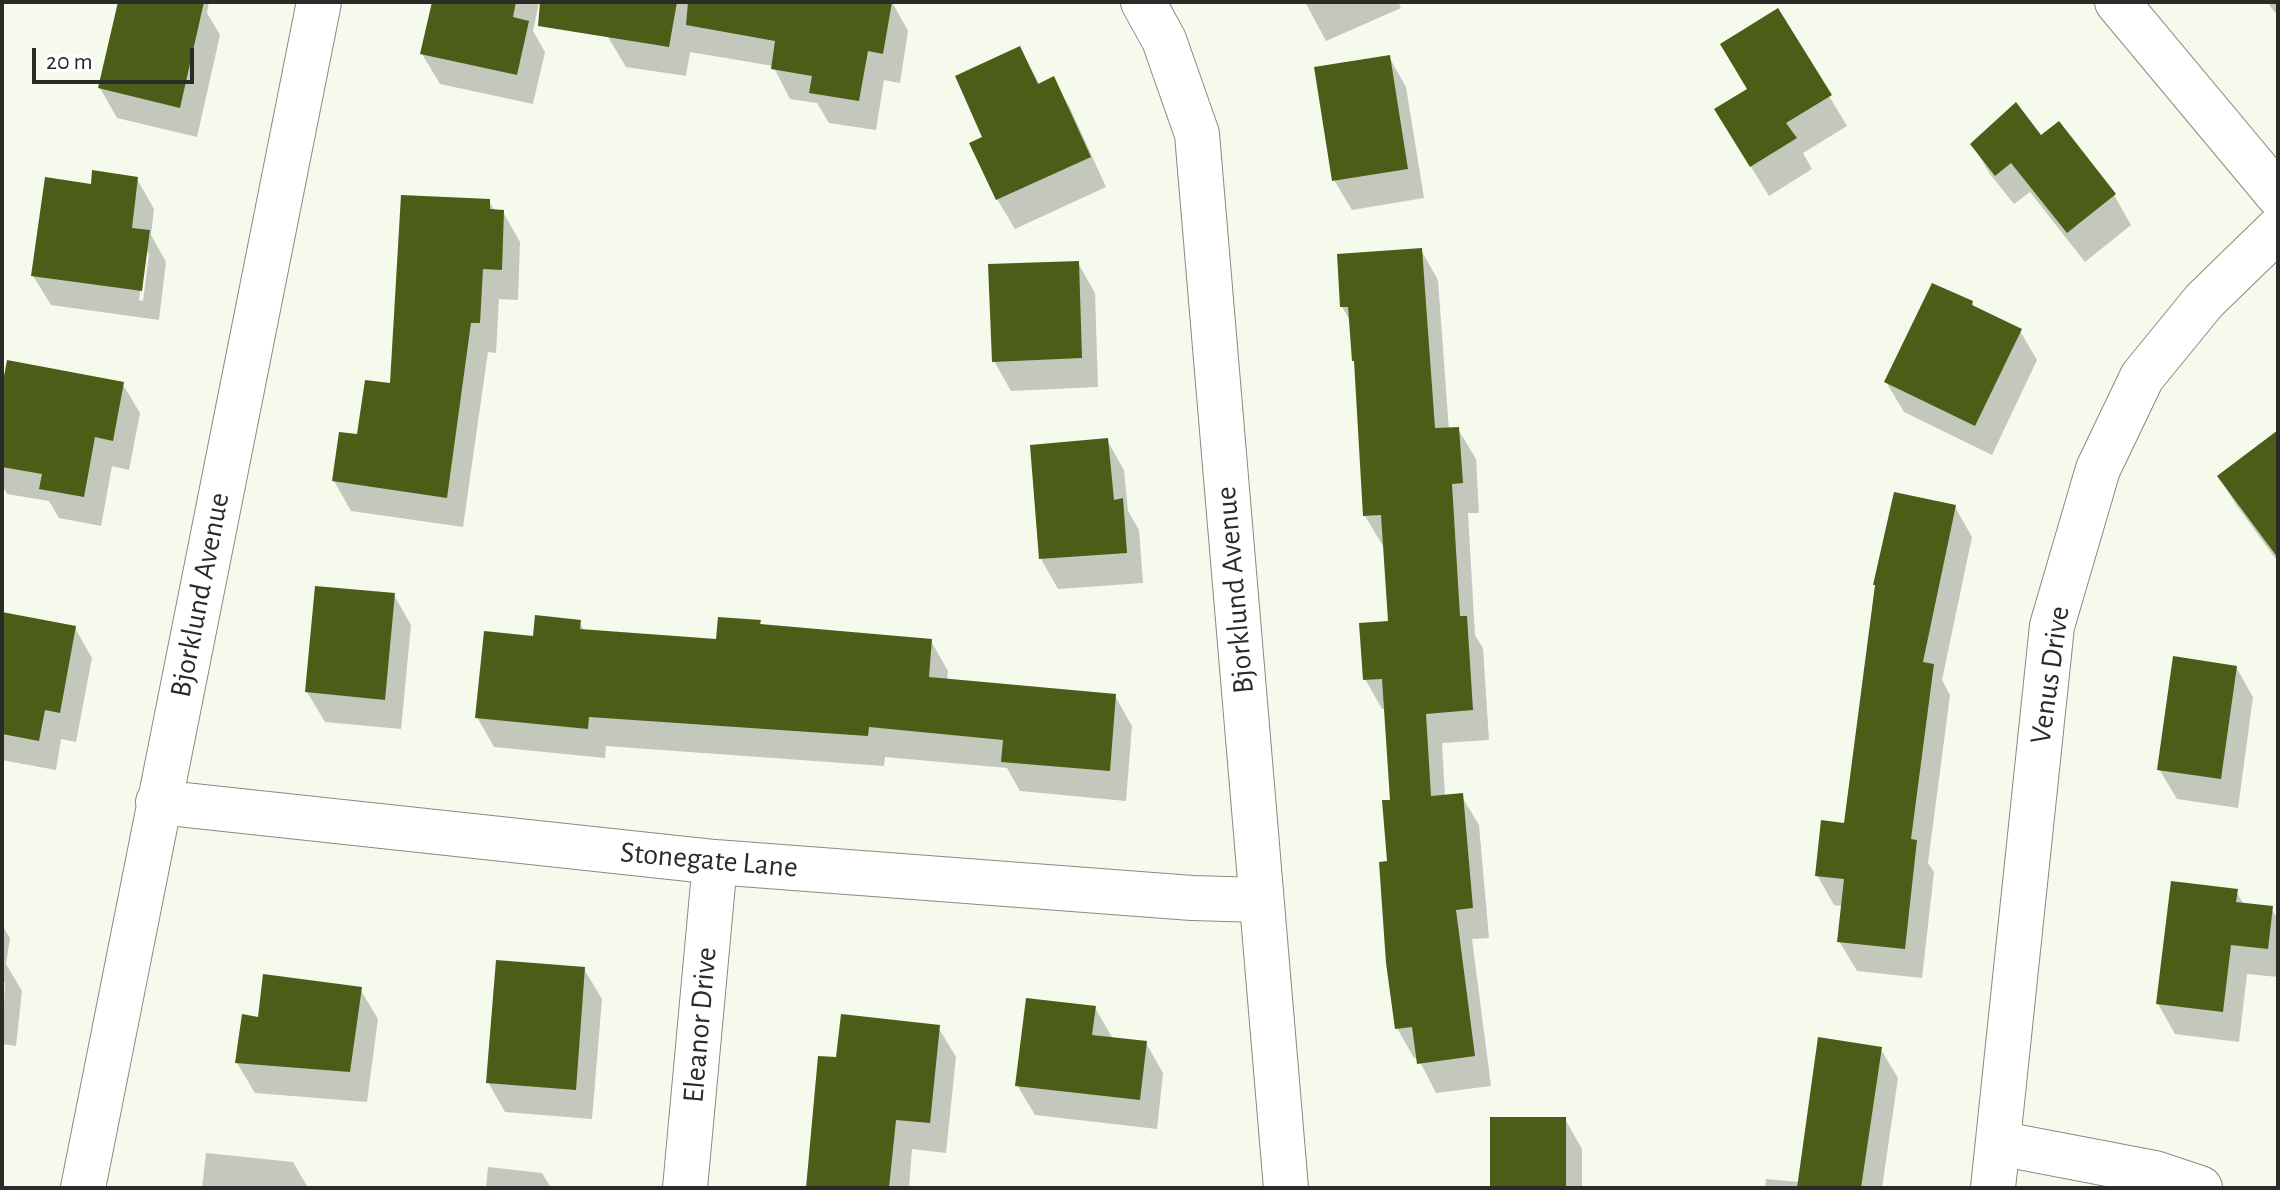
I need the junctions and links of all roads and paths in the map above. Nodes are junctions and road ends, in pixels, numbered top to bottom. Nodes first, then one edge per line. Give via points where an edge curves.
1 (319, 2) edge
2 (1143, 2) edge
3 (2117, 2) edge
4 (2278, 195) edge
5 (2278, 229) edge
6 (158, 802) junction
7 (715, 862) junction
8 (1261, 900) junction
9 (1998, 1143) junction
10 (83, 1188) edge
11 (685, 1188) edge
12 (1286, 1188) edge
13 (1993, 1188) edge
14 (2200, 1188) edge

1 - 6 street, Bjorklund Avenue
2 - 8 street, Bjorklund Avenue via 1164,40 1197,134
3 - 4 street
5 - 9 street, Venus Drive via 2204,301 2142,377 2098,469 2052,626
6 - 7 street, Stonegate Lane
6 - 10 street, Bjorklund Avenue
7 - 8 street, Stonegate Lane
7 - 11 street, Eleanor Drive
8 - 12 street, Bjorklund Avenue
9 - 13 street, Venus Drive
9 - 14 street via 2155,1173

